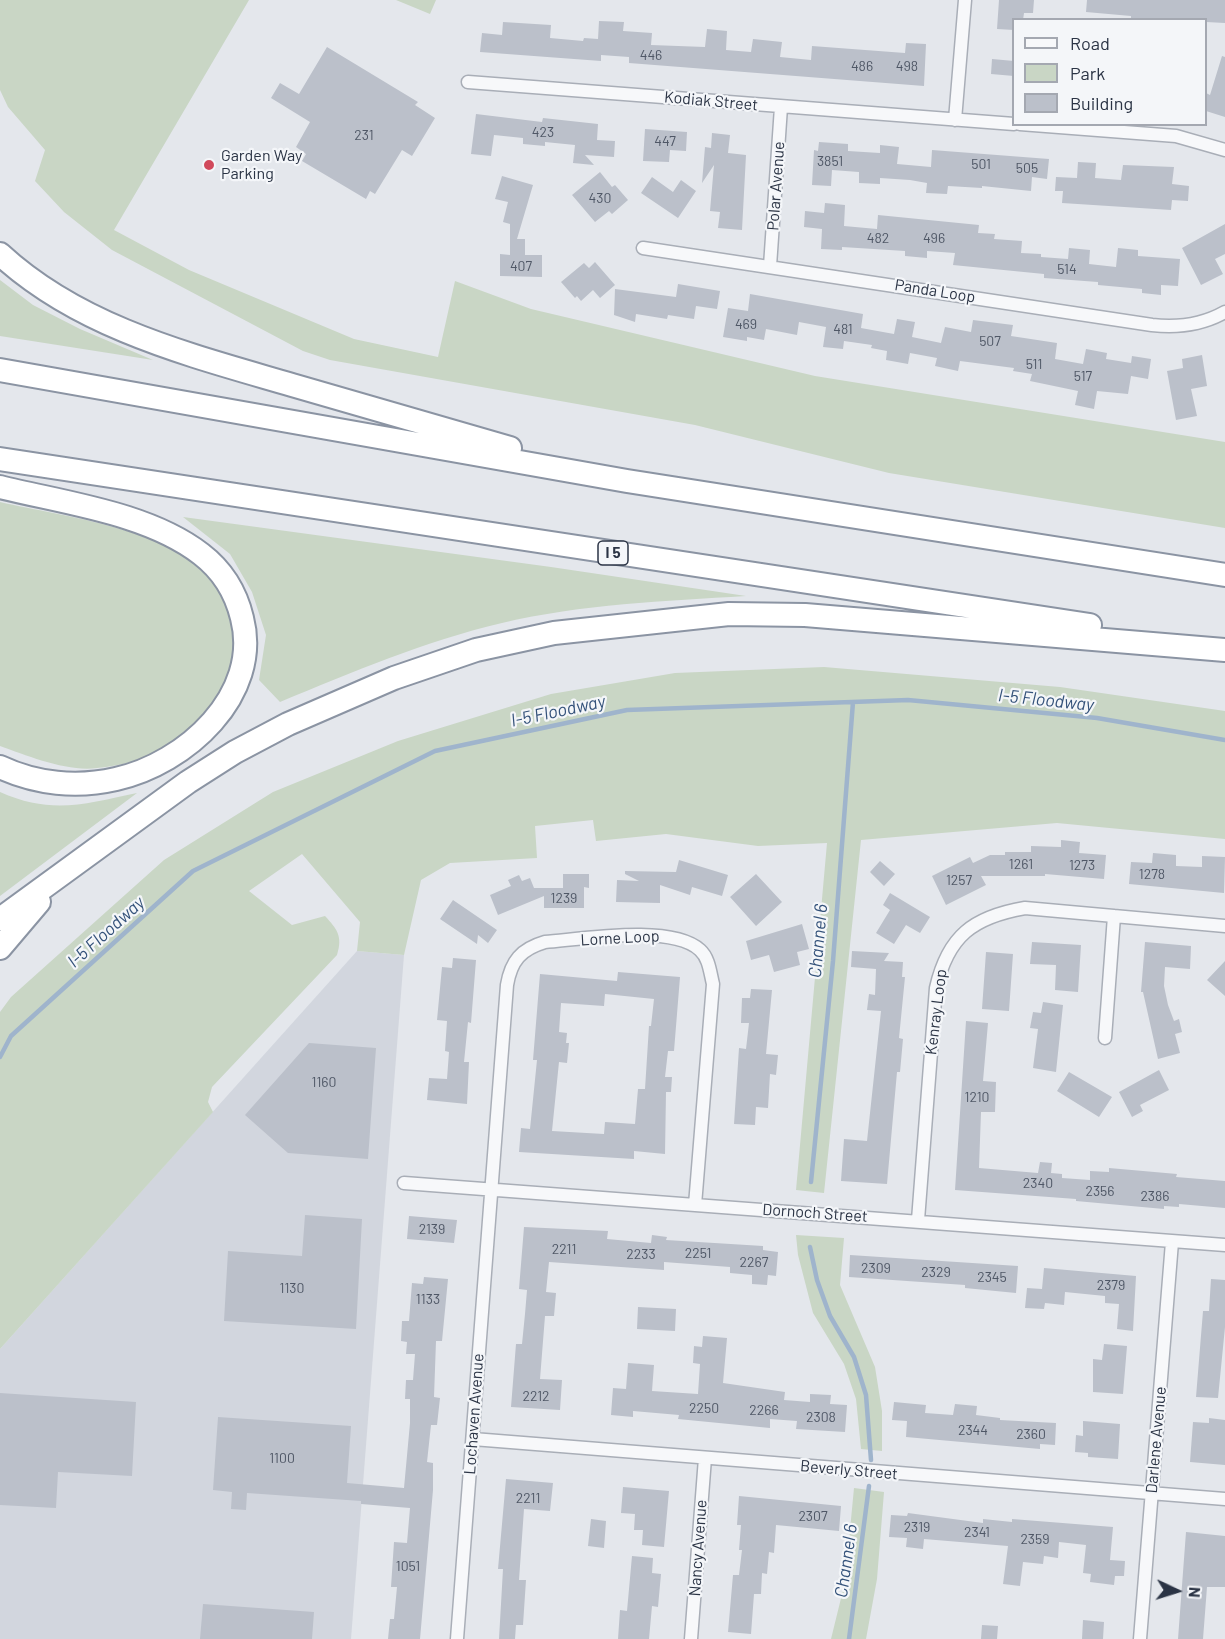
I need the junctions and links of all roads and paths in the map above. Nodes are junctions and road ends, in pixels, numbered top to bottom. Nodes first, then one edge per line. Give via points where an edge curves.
1 (965, 0) edge
2 (468, 82) dead end
3 (781, 107) junction
4 (955, 120) junction
5 (1012, 124) edge
6 (1046, 126) edge
7 (1225, 150) edge
8 (643, 248) dead end
9 (0, 254) edge
10 (770, 266) junction
11 (1225, 312) edge
12 (0, 370) edge
13 (0, 459) edge
14 (627, 481) junction
15 (0, 487) edge
16 (1225, 575) edge
17 (1225, 648) edge
18 (0, 767) edge
19 (61, 876) junction
20 (1114, 916) junction
21 (0, 919) edge
22 (1225, 926) edge
23 (0, 948) edge
24 (1105, 1038) dead end
25 (404, 1183) dead end
26 (490, 1189) junction
27 (695, 1205) junction
28 (918, 1220) junction
29 (1172, 1242) junction
30 (1225, 1245) edge
31 (473, 1439) junction
32 (705, 1458) junction
33 (1152, 1494) junction
34 (1225, 1499) edge
35 (457, 1639) edge
36 (691, 1639) edge
37 (1140, 1639) edge

1 - 4 street
2 - 3 street, Kodiak Street
3 - 4 street, Kodiak Street
3 - 10 street, Polar Avenue
4 - 5 street, Kodiak Street
6 - 7 street via 1176,136
8 - 10 street, Panda Loop
9 - 14 highway via 43,288 87,314 194,357
10 - 11 street, Panda Loop via 1160,326 1199,323
12 - 14 highway
13 - 17 highway, I 5
14 - 16 highway
15 - 18 highway via 142,522 201,554 237,598 246,641 236,687 221,713 197,739 152,766 117,779 85,784 28,778
17 - 19 highway via 805,615 729,614 554,633 476,650 394,678 288,724 188,782
19 - 21 highway
19 - 23 highway
20 - 22 street, Kenray Loop
20 - 24 street
20 - 28 street, Kenray Loop via 1024,908 996,913 974,924 952,945 942,962 936,988
25 - 26 street, Dornoch Street
26 - 27 street, Dornoch Street
26 - 27 street, Lorne Loop via 507,985 510,967 519,954 545,942 673,936 702,951 713,984
26 - 31 street, Lochaven Avenue
27 - 28 street, Dornoch Street
28 - 29 street, Dornoch Street
29 - 30 street, Dornoch Street
29 - 33 street, Darlene Avenue
31 - 32 street, Beverly Street
31 - 35 street, Lochaven Avenue
32 - 33 street, Beverly Street
32 - 36 street, Nancy Avenue
33 - 34 street, Beverly Street
33 - 37 street, Darlene Avenue

